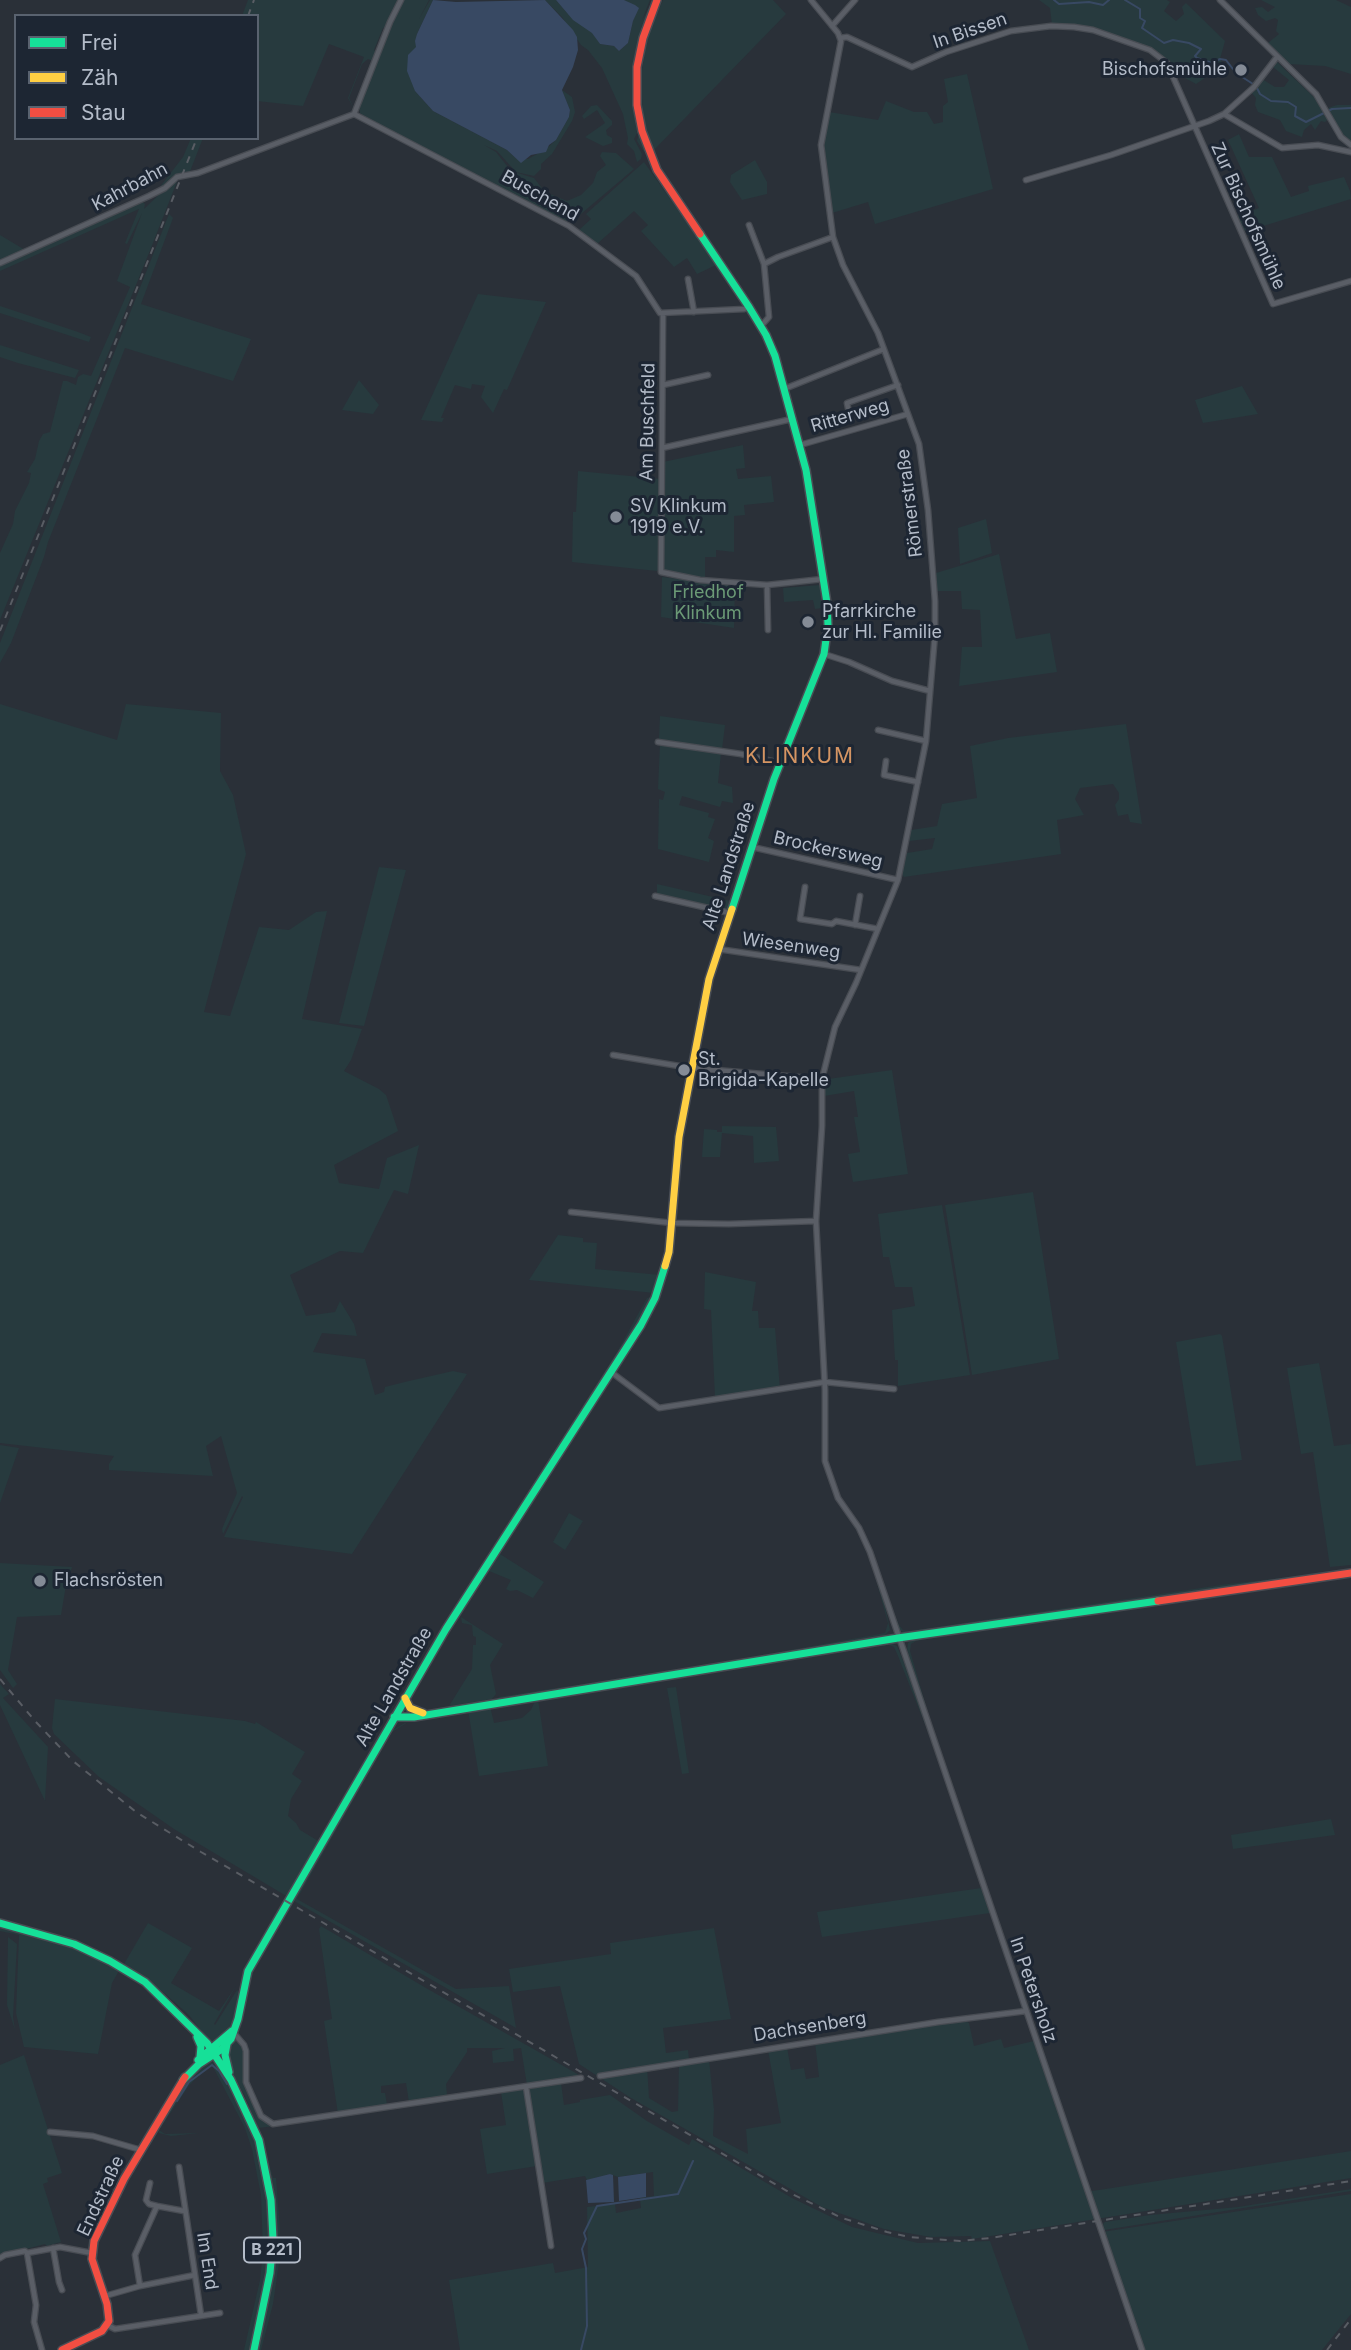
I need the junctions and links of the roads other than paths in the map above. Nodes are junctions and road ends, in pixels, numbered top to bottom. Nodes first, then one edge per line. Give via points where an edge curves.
1 (401, 0) edge
2 (657, 0) edge
3 (811, 0) edge
4 (855, 0) edge
5 (1220, 0) edge
6 (832, 26) junction
7 (840, 38) junction
8 (1277, 57) junction
9 (354, 114) junction
10 (1224, 114) junction
11 (1194, 126) junction
12 (1351, 145) edge
13 (1351, 152) edge
14 (1026, 180) dead end
15 (749, 225) dead end
16 (833, 237) junction
17 (0, 263) edge
18 (764, 264) junction
19 (688, 279) dead end
20 (1351, 281) edge
21 (749, 307) junction
22 (694, 312) junction
23 (663, 314) junction
24 (761, 326) junction
25 (884, 349) junction
26 (708, 375) dead end
27 (663, 385) junction
28 (898, 385) junction
29 (785, 389) junction
30 (848, 408) dead end
31 (908, 414) junction
32 (793, 418) junction
33 (800, 445) junction
34 (662, 448) junction
35 (823, 579) junction
36 (766, 585) junction
37 (768, 630) dead end
38 (824, 654) junction
39 (930, 691) junction
40 (878, 730) dead end
41 (926, 741) junction
42 (658, 742) dead end
43 (886, 761) dead end
44 (780, 764) junction
45 (918, 782) junction
46 (752, 847) junction
47 (898, 880) junction
48 (805, 887) dead end
49 (860, 895) dead end
50 (655, 896) dead end
51 (730, 913) junction
52 (855, 925) junction
53 (878, 929) junction
54 (718, 949) junction
55 (861, 970) junction
56 (613, 1055) dead end
57 (691, 1068) junction
58 (822, 1079) junction
59 (571, 1212) dead end
60 (816, 1221) junction
61 (671, 1223) junction
62 (611, 1372) junction
63 (825, 1382) junction
64 (894, 1389) dead end
65 (1351, 1573) edge
66 (898, 1638) junction
67 (405, 1698) junction
68 (425, 1714) junction
69 (398, 1717) junction
70 (0, 1923) edge
71 (1026, 2011) junction
72 (190, 2024) junction
73 (232, 2031) junction
74 (227, 2044) junction
75 (213, 2052) junction
76 (200, 2057) junction
77 (600, 2076) dead end
78 (581, 2078) dead end
79 (183, 2080) junction
80 (231, 2080) junction
81 (526, 2087) junction
82 (50, 2132) dead end
83 (141, 2150) junction
84 (179, 2167) dead end
85 (150, 2183) dead end
86 (157, 2206) junction
87 (184, 2211) junction
88 (551, 2246) dead end
89 (52, 2248) junction
90 (27, 2253) junction
91 (92, 2253) junction
92 (0, 2258) edge
93 (195, 2275) junction
94 (140, 2286) junction
95 (62, 2290) dead end
96 (105, 2296) junction
97 (220, 2313) dead end
98 (201, 2315) junction
99 (107, 2325) junction
100 (41, 2350) edge
101 (62, 2350) edge
102 (254, 2350) edge
103 (1142, 2350) edge

1 - 9 street
2 - 21 main road, Alte Landstraße via 642,38 637,67 636,95 646,144 657,170
3 - 6 street
4 - 6 street
5 - 8 street
6 - 7 street
7 - 11 street, In Bissen via 847,37 912,67 1020,30 1074,27 1110,34 1150,50 1167,63
7 - 16 street, Römerstraße via 821,145
8 - 10 street, Zur Bischofsmühle
8 - 12 street via 1316,94 1341,137
9 - 17 street, Kahrbahn via 177,177 149,197
9 - 23 street, Buschend via 569,226 636,276
10 - 11 street, Zur Bischofsmühle
10 - 13 street via 1282,148 1318,145
11 - 14 street
11 - 20 street, Zur Bischofsmühle via 1273,304
15 - 18 street
16 - 18 street
16 - 25 street, Römerstraße
18 - 24 street via 769,317
19 - 22 street
21 - 22 street
21 - 24 main road, Alte Landstraße
22 - 23 street
23 - 27 street, Am Buschfeld
24 - 29 main road, Alte Landstraße
25 - 28 street, Römerstraße
25 - 29 street
26 - 27 street
27 - 34 street, Am Buschfeld
28 - 30 street via 847,403
28 - 31 street, Römerstraße
29 - 32 main road, Alte Landstraße
31 - 33 street, Ritterweg
31 - 39 street, Römerstraße via 919,444 928,510 935,601
32 - 33 main road, Alte Landstraße
32 - 34 street
33 - 35 main road, Alte Landstraße
34 - 36 street, Am Buschfeld via 661,572
35 - 36 street
35 - 38 main road, Alte Landstraße via 828,625
36 - 37 street
38 - 39 street
38 - 44 main road, Alte Landstraße
39 - 41 street, Römerstraße
40 - 41 street
41 - 45 street, Römerstraße
42 - 44 street
43 - 45 street via 884,775
44 - 46 main road, Alte Landstraße
45 - 47 street, Römerstraße
46 - 47 street, Brockersweg
46 - 51 main road, Alte Landstraße
47 - 53 street, Römerstraße
48 - 52 street via 797,918
49 - 52 street
50 - 51 street
51 - 54 main road, Alte Landstraße
52 - 53 street
53 - 55 street, Römerstraße
54 - 55 street, Wiesenweg
54 - 57 main road, Alte Landstraße
55 - 58 street, Römerstraße via 835,1027
56 - 57 street
57 - 58 street
57 - 61 main road, Alte Landstraße
58 - 60 street, Römerstraße
59 - 61 street
60 - 61 street
60 - 63 street, Römerstraße
61 - 62 main road, Alte Landstraße via 665,1270 655,1298
62 - 63 street via 659,1408
62 - 67 main road, Alte Landstraße
63 - 64 street
63 - 66 street, In Petersholz via 828,1472 867,1545
65 - 66 main road
66 - 68 main road
66 - 71 street, In Petersholz
67 - 68 main road via 410,1709
67 - 69 main road, Alte Landstraße
68 - 69 main road
69 - 73 main road, Alte Landstraße via 248,1971
70 - 72 main road, B 221 via 56,1937 110,1961 145,1982
71 - 77 street, Dachsenberg
71 - 103 street, In Petersholz
72 - 75 main road, B 221
72 - 76 main road, B 221 via 200,2042
73 - 74 main road, Alte Landstraße
73 - 75 main road
73 - 81 street via 246,2051 246,2082 261,2116 273,2124
74 - 75 main road
74 - 80 main road, B 221 via 225,2058
75 - 76 main road
75 - 79 main road
75 - 80 main road, B 221
76 - 79 main road
78 - 81 street
79 - 83 main road, Endstraße
80 - 102 main road, B 221 via 253,2124 271,2200 270,2273
81 - 88 street
82 - 83 street via 93,2136
83 - 91 main road, Endstraße via 115,2195
84 - 87 street, Im End
85 - 86 street via 146,2200
86 - 87 street, Im End
86 - 94 street via 135,2255
87 - 93 street, Im End
89 - 90 street
89 - 91 street
89 - 95 street
90 - 92 street
90 - 100 street
91 - 96 main road, Endstraße
93 - 94 street
93 - 98 street, Im End
94 - 96 street
96 - 99 main road, Endstraße
97 - 98 street, Im End
98 - 99 street, Im End via 115,2329
99 - 101 main road

